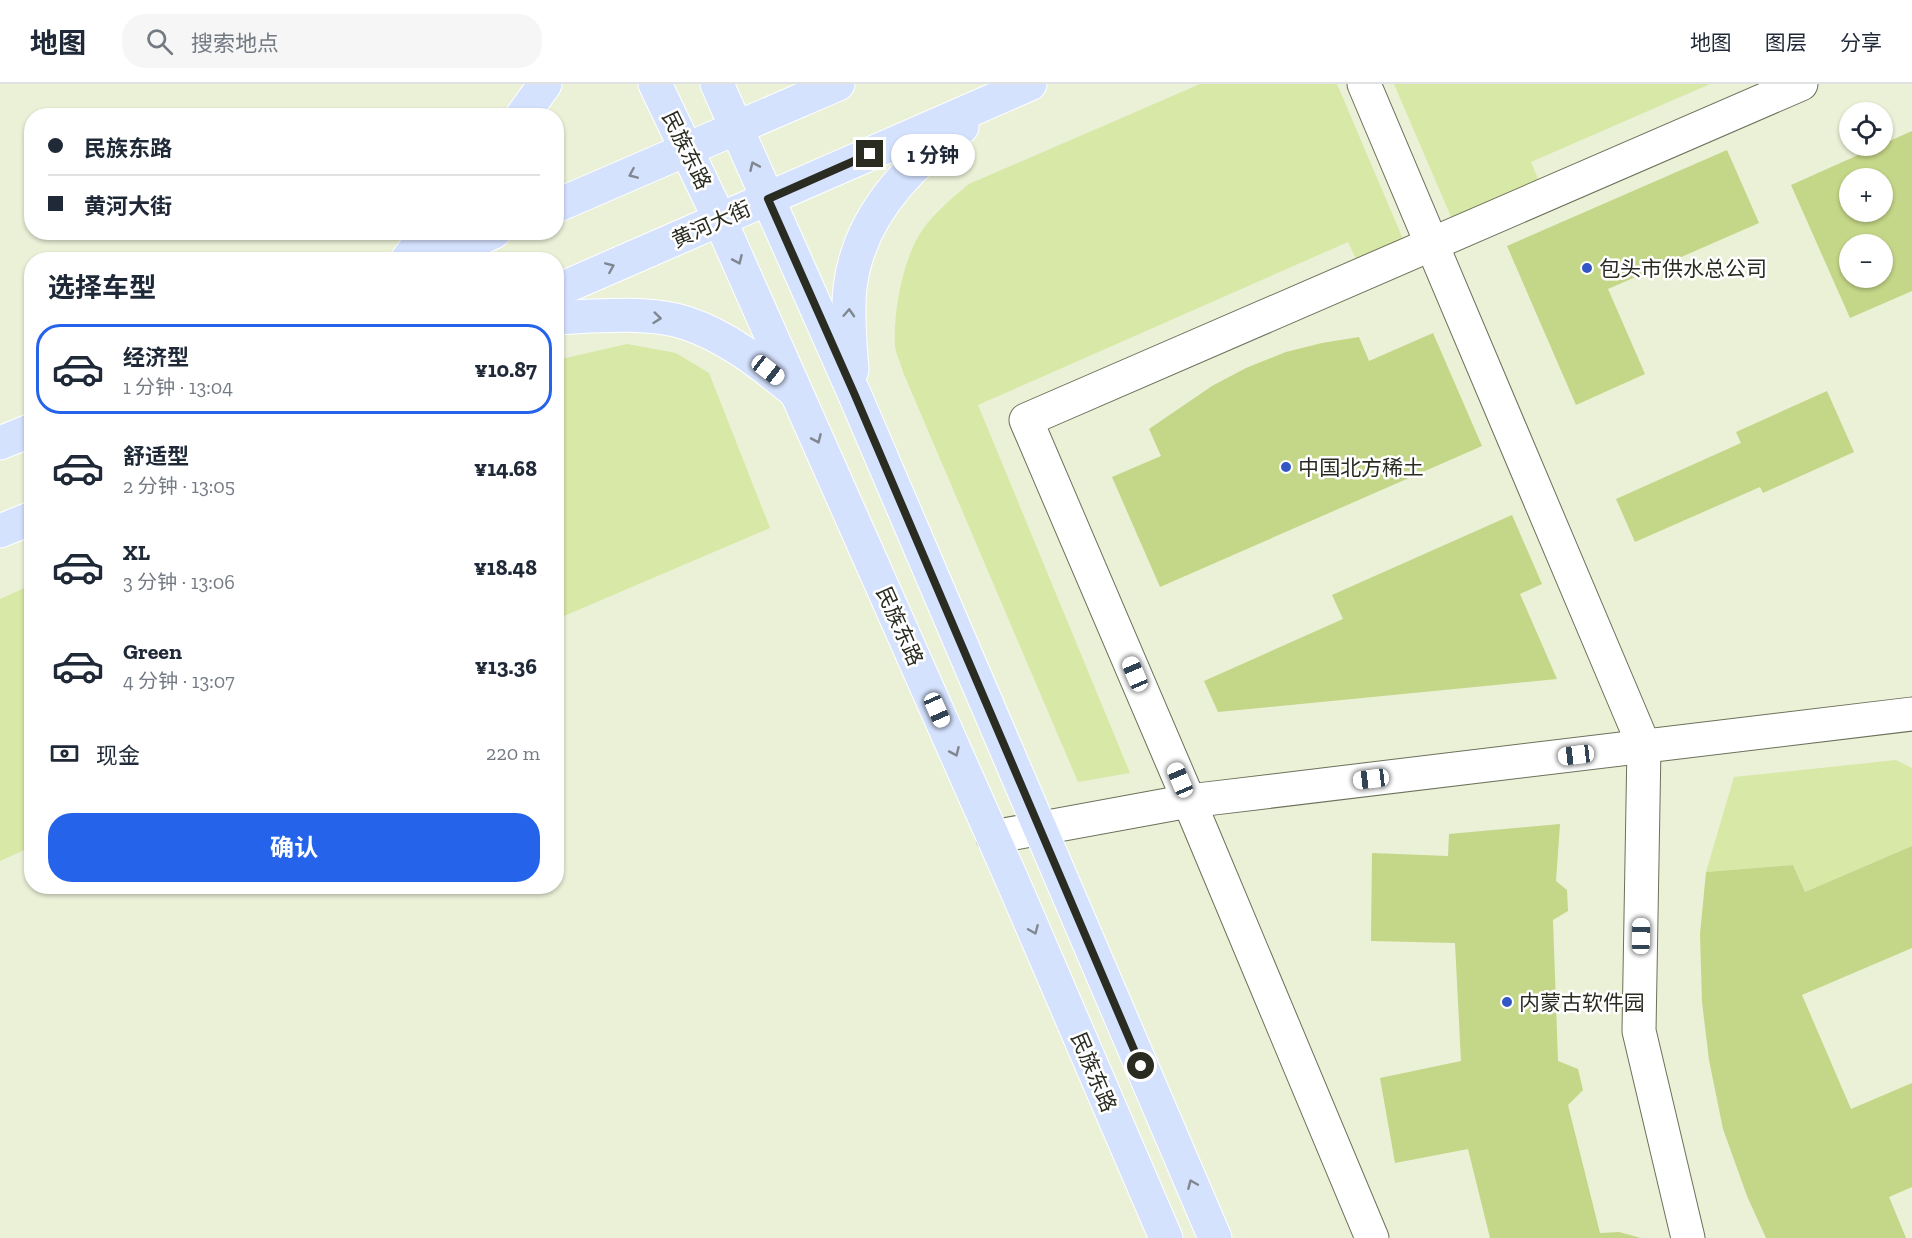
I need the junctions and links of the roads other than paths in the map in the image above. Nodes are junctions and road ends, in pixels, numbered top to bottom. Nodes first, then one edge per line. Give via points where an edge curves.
1 (545, 84) edge
2 (655, 84) edge
3 (717, 84) edge
4 (838, 84) edge
5 (1364, 84) edge
6 (1801, 84) edge
7 (1022, 88) edge
8 (528, 108) edge
9 (737, 128) junction
10 (686, 151) junction
11 (768, 199) junction
12 (564, 203) edge
13 (720, 220) junction
14 (476, 240) edge
15 (1432, 245) junction
16 (449, 252) edge
17 (564, 288) edge
18 (564, 318) edge
19 (796, 392) junction
20 (854, 393) junction
21 (24, 433) edge
22 (0, 443) edge
23 (24, 521) edge
24 (0, 531) edge
25 (1912, 714) edge
26 (1644, 747) junction
27 (1189, 801) junction
28 (1040, 828) junction
29 (993, 837) junction
30 (1166, 1238) edge
31 (1215, 1238) edge
32 (1372, 1238) edge
33 (1688, 1238) edge

1 - 8 main road
2 - 10 main road, 民族东路
3 - 9 main road
4 - 9 main road
5 - 15 street
6 - 15 street
7 - 11 main road, 黄河大街
20 -> 7 main road via 850,288 872,220 894,187 916,164
9 - 10 main road
11 -> 9 main road
10 -> 12 main road
10 - 13 main road, 民族东路
11 - 13 main road, 黄河大街
11 - 20 main road
17 -> 13 main road, 黄河大街
13 -> 19 main road, 民族东路
14 - 16 main road
15 - 26 street
15 - 27 street via 1026,420
18 -> 19 main road via 618,315 685,322 754,358
19 -> 29 main road, 民族东路
20 - 28 main road
21 - 22 main road
23 - 24 main road
25 - 26 street
26 - 27 street
26 - 33 street via 1639,1031
27 - 28 street
27 - 32 street
28 - 29 street
31 -> 28 main road
29 -> 30 main road, 民族东路

